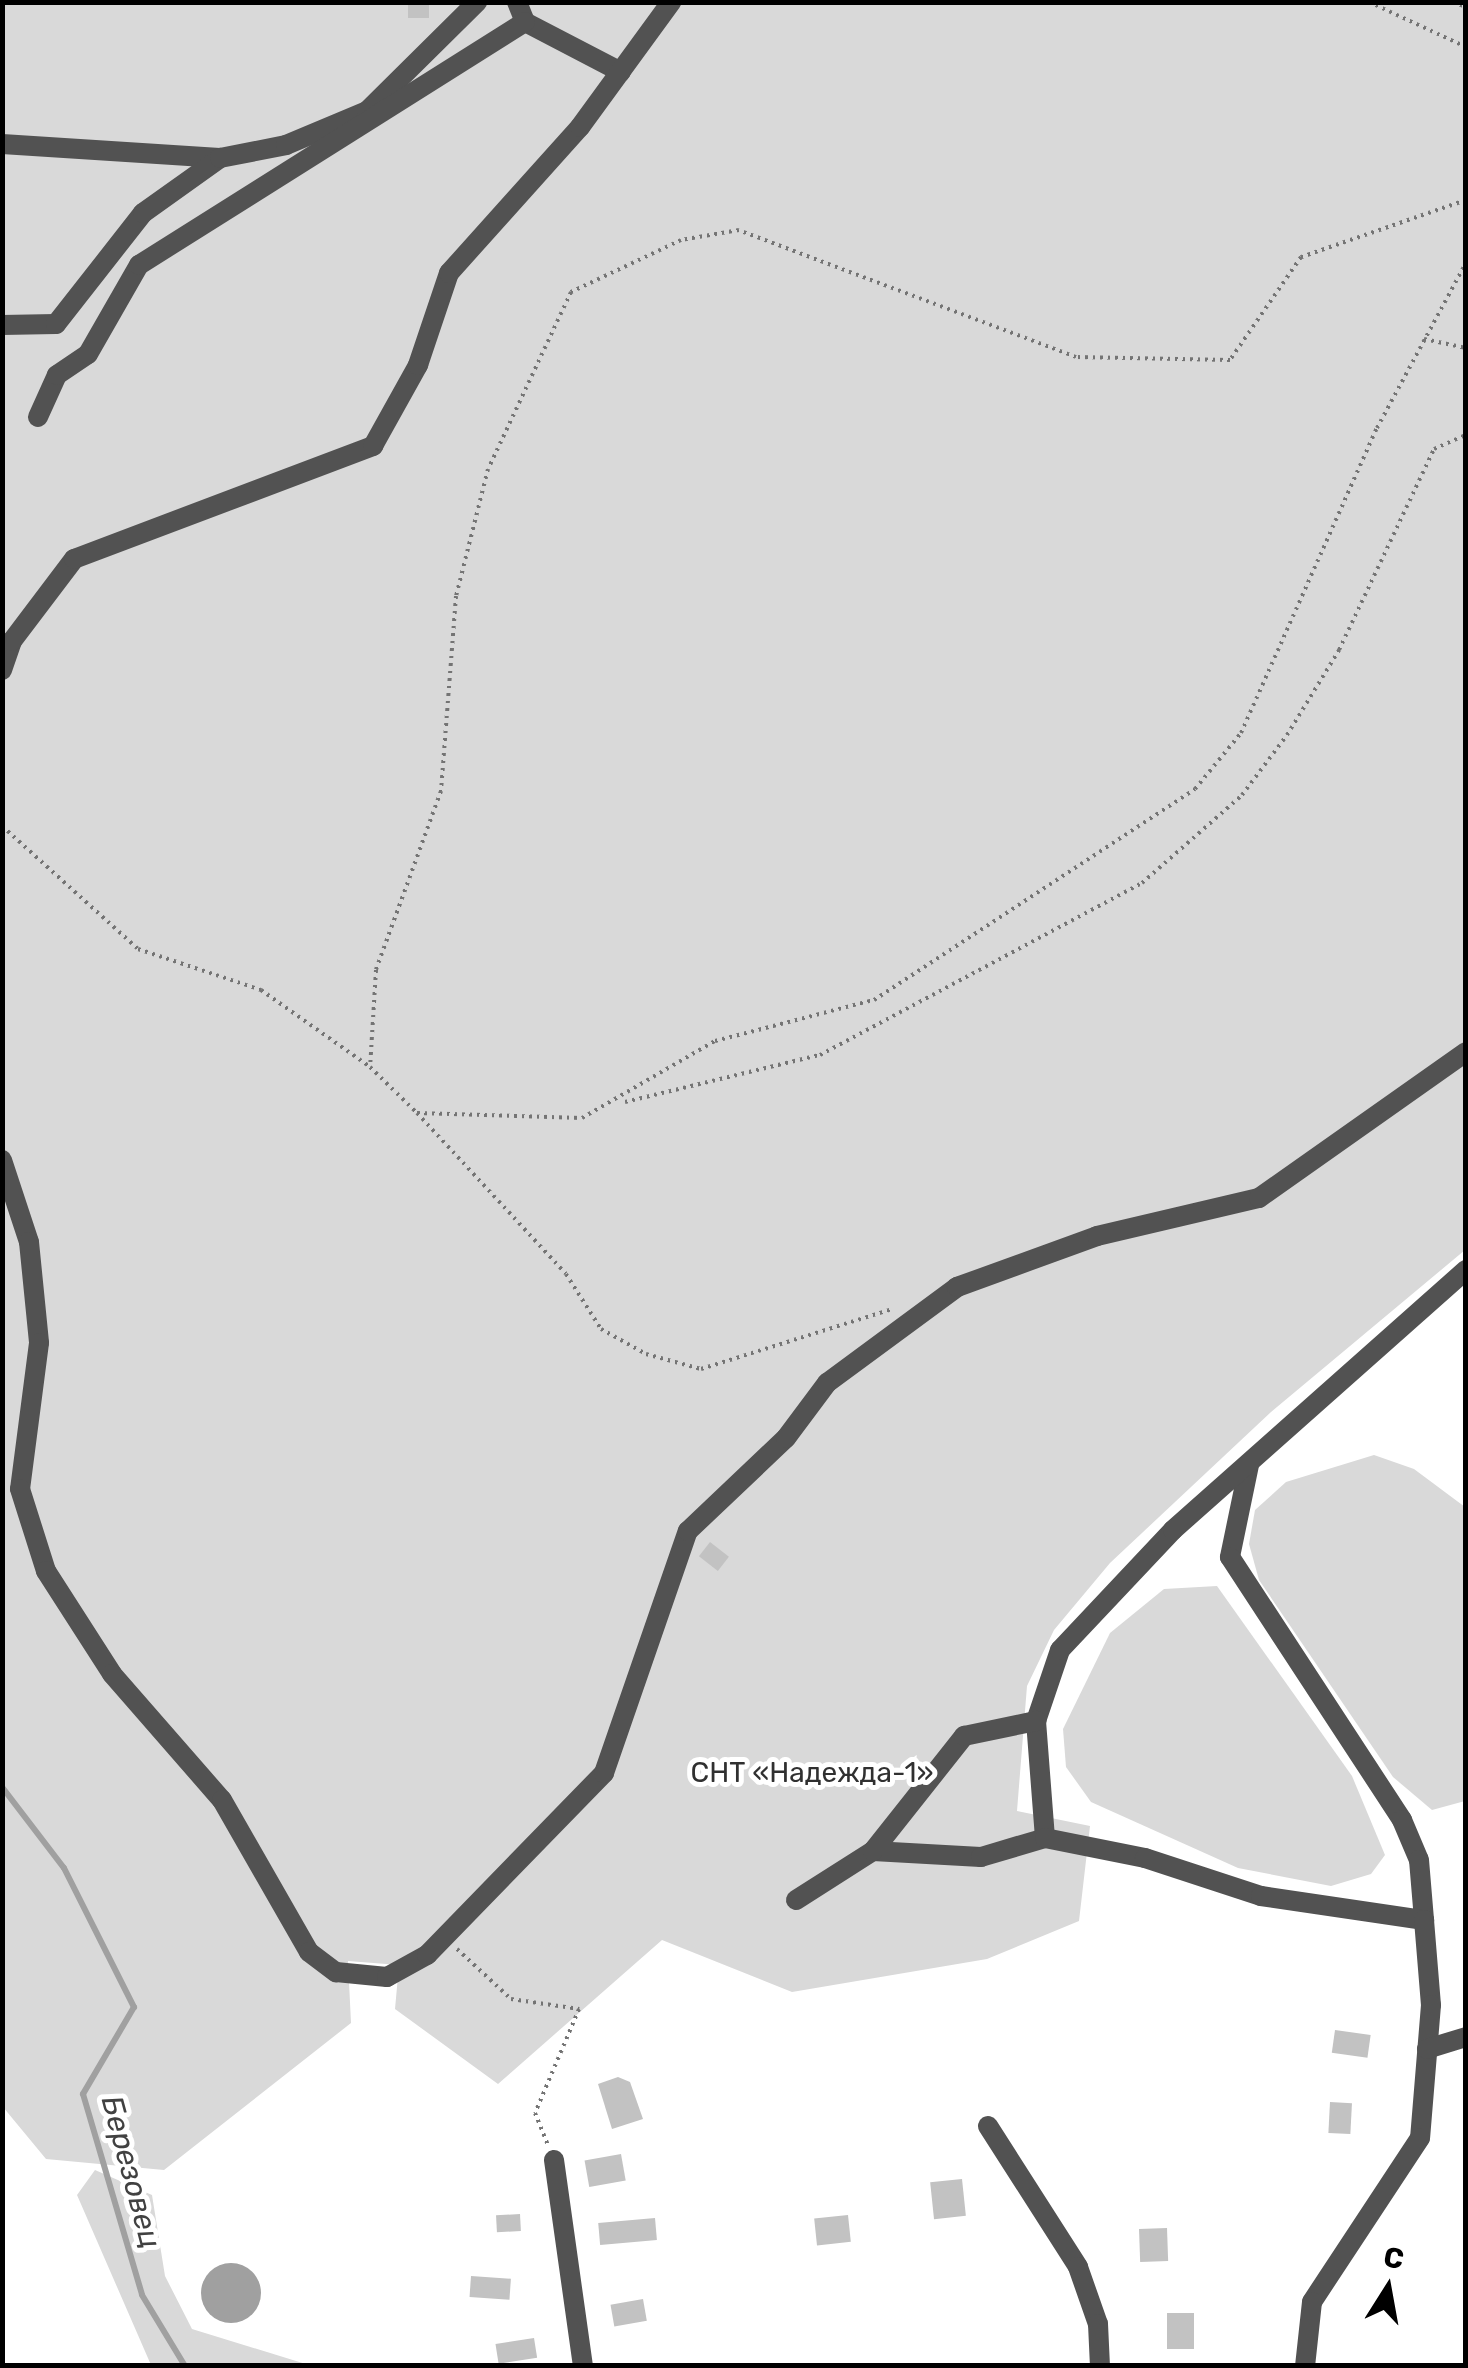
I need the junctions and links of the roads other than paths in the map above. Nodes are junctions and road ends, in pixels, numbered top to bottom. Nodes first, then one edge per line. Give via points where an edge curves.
1 (478, 2) edge
2 (671, 2) edge
3 (521, 12) edge
4 (621, 72) junction
5 (2, 144) edge
6 (220, 158) junction
7 (2, 325) edge
8 (38, 417) dead end
9 (2, 670) edge
10 (1466, 1052) edge
11 (2, 1160) edge
12 (1466, 1270) edge
13 (1250, 1461) junction
14 (1036, 1722) junction
15 (1045, 1838) junction
16 (873, 1851) junction
17 (796, 1900) dead end
18 (1424, 1920) junction
19 (1466, 2037) edge
20 (1427, 2049) junction
21 (988, 2126) dead end
22 (554, 2160) road end
23 (583, 2366) edge
24 (1100, 2366) edge
25 (1306, 2366) edge

1 - 6 street via 367,111 286,146
2 - 4 street
3 - 4 street
3 - 8 street via 139,265 88,354 57,375
4 - 9 street via 449,273 418,366 372,446 74,559 12,641
5 - 6 street
6 - 7 street via 144,213 56,324
10 - 11 street via 1258,1198 1097,1236 958,1287 827,1383 786,1438 688,1531 604,1773 442,1935 386,1977 336,1972 309,1952 222,1800 112,1674 46,1571 20,1489 39,1343 29,1242
12 - 13 street
13 - 14 street via 1060,1650
13 - 18 street via 1230,1556 1402,1820 1419,1860
14 - 15 street
14 - 16 street via 964,1736
15 - 16 street via 980,1857
15 - 18 street via 1146,1858 1261,1896
16 - 17 street
18 - 20 street
19 - 20 street
20 - 25 street via 1420,2138 1312,2302
21 - 24 street via 1078,2266 1098,2324
22 - 23 street

